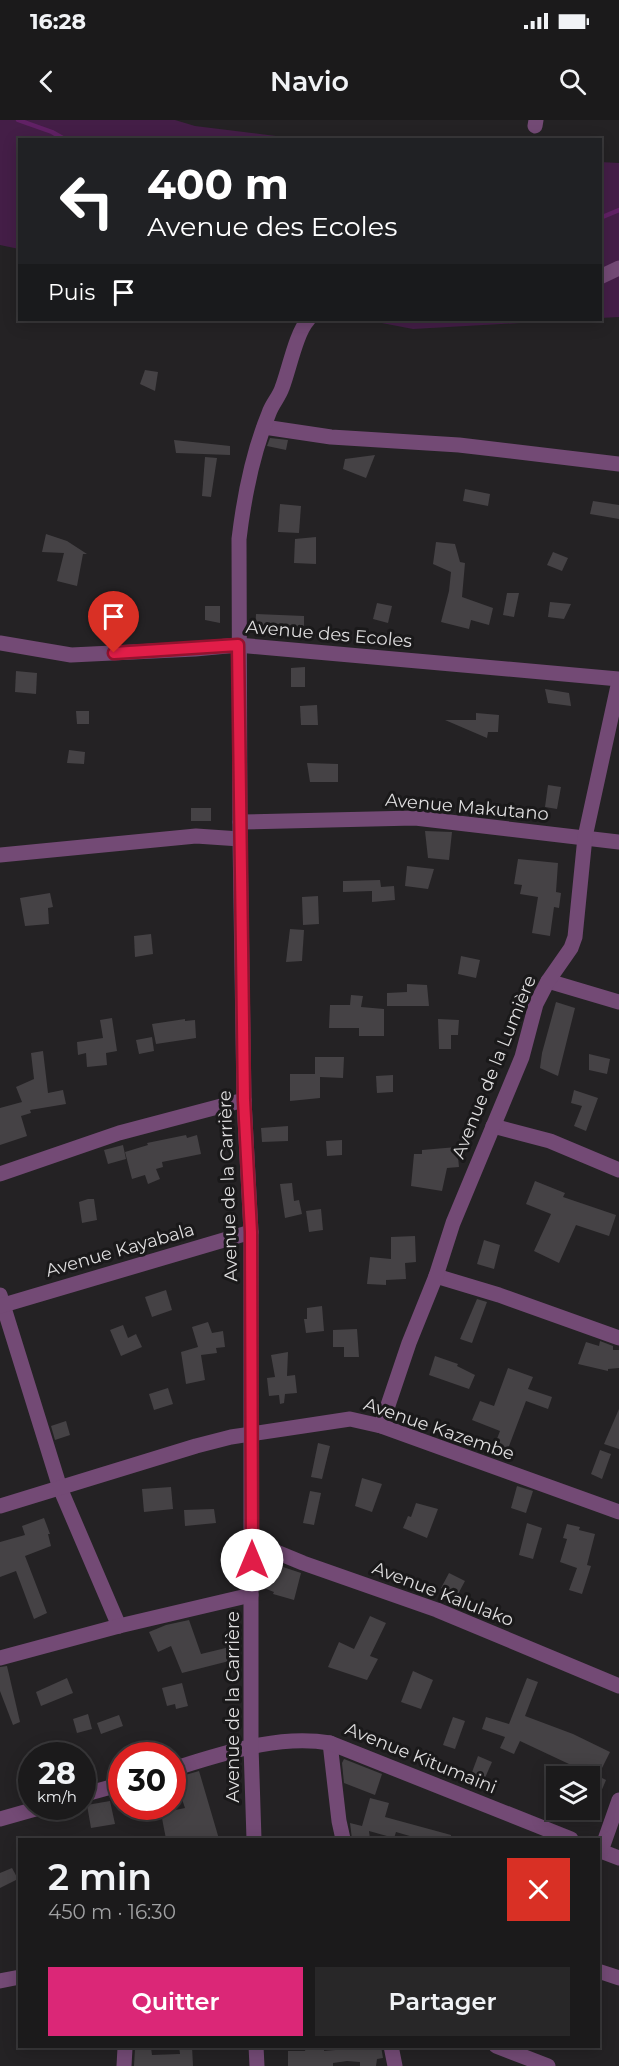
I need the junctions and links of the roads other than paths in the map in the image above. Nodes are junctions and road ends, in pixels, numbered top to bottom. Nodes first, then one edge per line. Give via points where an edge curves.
1 (619, 268) edge
2 (602, 277) edge
3 (308, 321) edge
4 (264, 427) junction
5 (619, 464) edge
6 (0, 643) edge
7 (238, 645) junction
8 (619, 680) edge
9 (240, 822) junction
10 (585, 837) junction
11 (240, 839) junction
12 (619, 842) edge
13 (0, 855) edge
14 (548, 981) junction
15 (619, 1002) edge
16 (244, 1100) junction
17 (493, 1126) junction
18 (619, 1170) edge
19 (0, 1174) edge
20 (251, 1232) junction
21 (436, 1276) junction
22 (1, 1302) edge
23 (619, 1338) edge
24 (381, 1426) junction
25 (251, 1433) junction
26 (60, 1488) junction
27 (0, 1506) edge
28 (619, 1512) edge
29 (252, 1542) junction
30 (251, 1595) junction
31 (119, 1626) junction
32 (0, 1658) edge
33 (619, 1686) edge
34 (330, 1743) junction
35 (251, 1746) junction
36 (186, 1765) edge
37 (619, 1800) edge
38 (18, 1815) edge
39 (0, 1820) edge
40 (254, 1838) edge
41 (343, 1838) edge
42 (568, 1838) edge
43 (600, 1850) edge
44 (619, 1858) edge
45 (600, 1972) edge
46 (18, 1977) edge
47 (619, 1978) edge
48 (0, 1980) edge
49 (125, 2048) dead end
50 (256, 2048) edge
51 (391, 2048) edge
52 (501, 2048) edge
53 (124, 2066) edge
54 (257, 2066) edge
55 (395, 2066) edge
56 (548, 2066) edge

1 - 2 street
3 - 4 street, Avenue de la Carrière
4 - 5 street via 331,437 459,445
4 - 7 street, Avenue de la Carrière via 242,509
6 - 7 street, Avenue des Ecoles via 71,655
7 - 8 street, Avenue des Ecoles
7 - 9 street, Avenue de la Carrière
8 - 10 street, Avenue de la Lumière
9 - 10 street, Avenue Makutano via 415,818
9 - 11 street, Avenue de la Carrière
10 - 12 street, Avenue Makutano
10 - 14 street, Avenue de la Lumière via 575,937
11 - 13 street via 196,836
11 - 16 street, Avenue de la Carrière
14 - 15 street
14 - 17 street, Avenue de la Lumière via 536,1004 522,1057
16 - 19 street via 127,1130
16 - 20 street, Avenue de la Carrière
17 - 18 street via 550,1141
17 - 21 street, Avenue de la Lumière
20 - 22 street, Avenue Kayabala
20 - 25 street, Avenue de la Carrière
21 - 23 street
21 - 24 street, Avenue de la Lumière
22 - 26 street
24 - 25 street, Avenue Kazembe via 350,1419
24 - 28 street, Avenue Kazembe
25 - 26 street, Avenue Kazembe
25 - 29 street, Avenue de la Carrière
26 - 27 street, Avenue Kazembe
26 - 31 street
29 - 30 street, Avenue de la Carrière
29 - 33 street, Avenue Kalulako via 437,1610
30 - 31 street
30 - 35 street, Avenue de la Carrière
31 - 32 street
34 - 35 street, Avenue Kitumaini via 308,1740
34 - 41 street
34 - 42 street, Avenue Kitumaini
35 - 36 street, Avenue Kitumaini
35 - 40 street, Avenue de la Carrière
37 - 43 street
38 - 39 street
43 - 44 street
45 - 47 street
46 - 48 street
49 - 53 street
50 - 54 street
51 - 55 street
52 - 56 street

